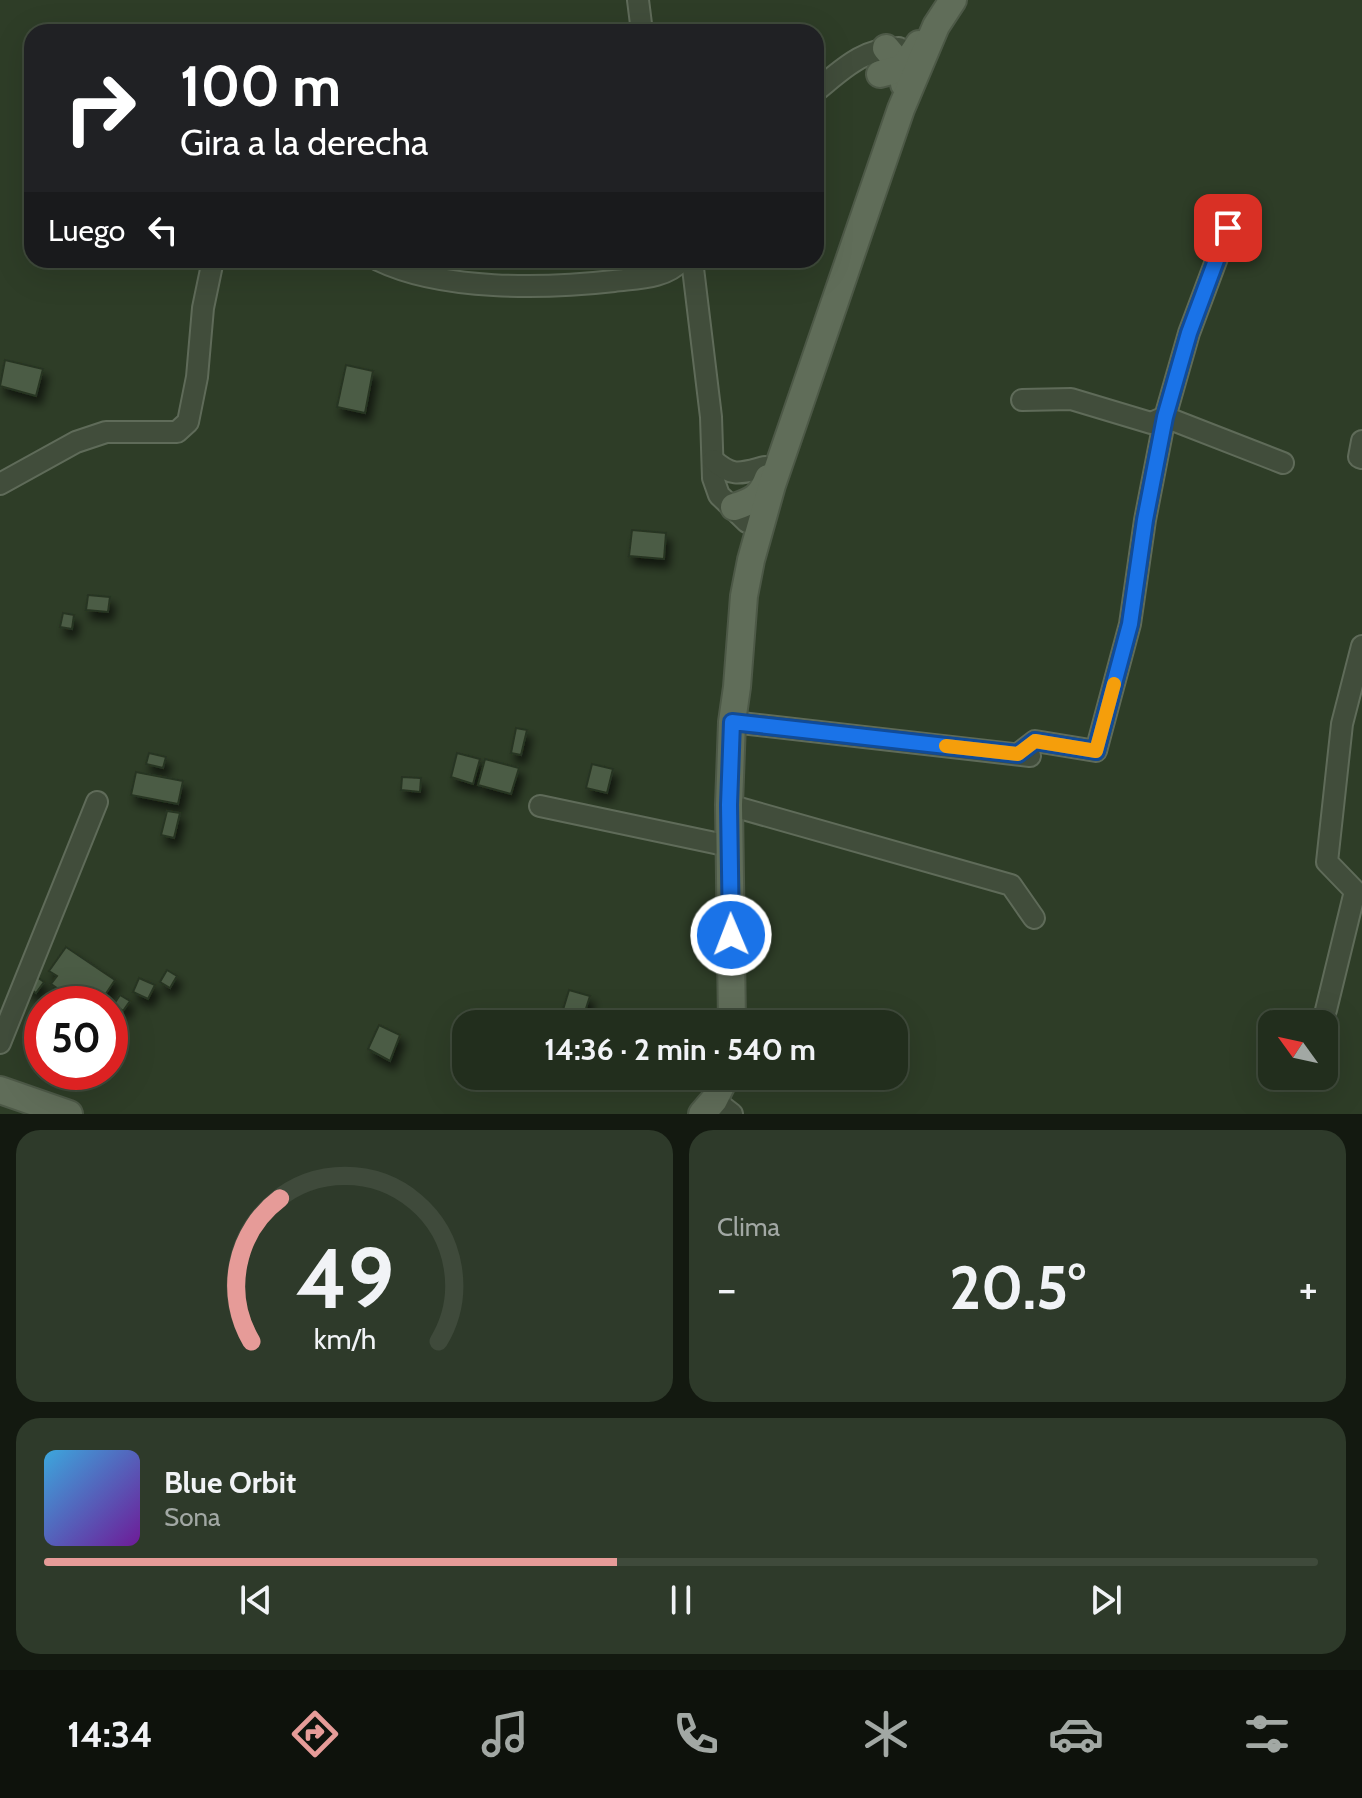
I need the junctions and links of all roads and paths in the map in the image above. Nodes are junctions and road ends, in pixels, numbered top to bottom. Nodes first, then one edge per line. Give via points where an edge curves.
1 (638, 0) edge
2 (935, 0) edge
3 (943, 0) edge
4 (953, 0) edge
5 (641, 24) edge
6 (895, 66) junction
7 (824, 84) edge
8 (895, 126) junction
9 (1235, 210) dead end
10 (211, 268) edge
11 (407, 268) edge
12 (670, 268) edge
13 (693, 268) edge
14 (813, 365) junction
15 (1022, 400) dead end
16 (1165, 417) junction
17 (1362, 441) edge
18 (1362, 458) edge
19 (1283, 463) dead end
20 (719, 466) junction
21 (765, 467) junction
22 (0, 484) edge
23 (745, 505) junction
24 (748, 572) junction
25 (1362, 646) edge
26 (732, 722) junction
27 (97, 802) dead end
28 (729, 805) junction
29 (540, 806) dead end
30 (729, 846) junction
31 (1034, 918) dead end
32 (732, 1010) edge
33 (1326, 1010) dead end
34 (0, 1043) edge
35 (0, 1090) edge
36 (69, 1114) edge

1 - 5 street
2 - 6 main road
3 - 6 main road via 916,51
4 - 8 main road via 936,26
6 - 7 street via 843,68
6 - 8 main road via 905,82
6 - 21 main road
8 - 14 main road
9 - 16 street via 1189,333
10 - 22 street via 188,422 177,432 106,432 76,442
11 - 12 street via 448,280 565,286 657,276
13 - 20 street
14 - 23 main road via 804,374 763,492
14 - 24 main road
15 - 16 street via 1071,399 1151,423
16 - 19 street
16 - 26 street via 1130,624 1096,751 1035,741 1024,755
17 - 18 street
20 - 21 street via 736,474
20 - 23 street via 713,478 719,495
21 - 23 main road
23 - 24 main road via 755,515 745,554
23 - 26 main road via 729,611
24 - 26 main road
25 - 33 street via 1342,724 1327,862 1355,891
26 - 28 main road
27 - 34 street
28 - 30 main road
28 - 31 street via 1011,885
29 - 30 street
30 - 32 main road
35 - 36 main road

